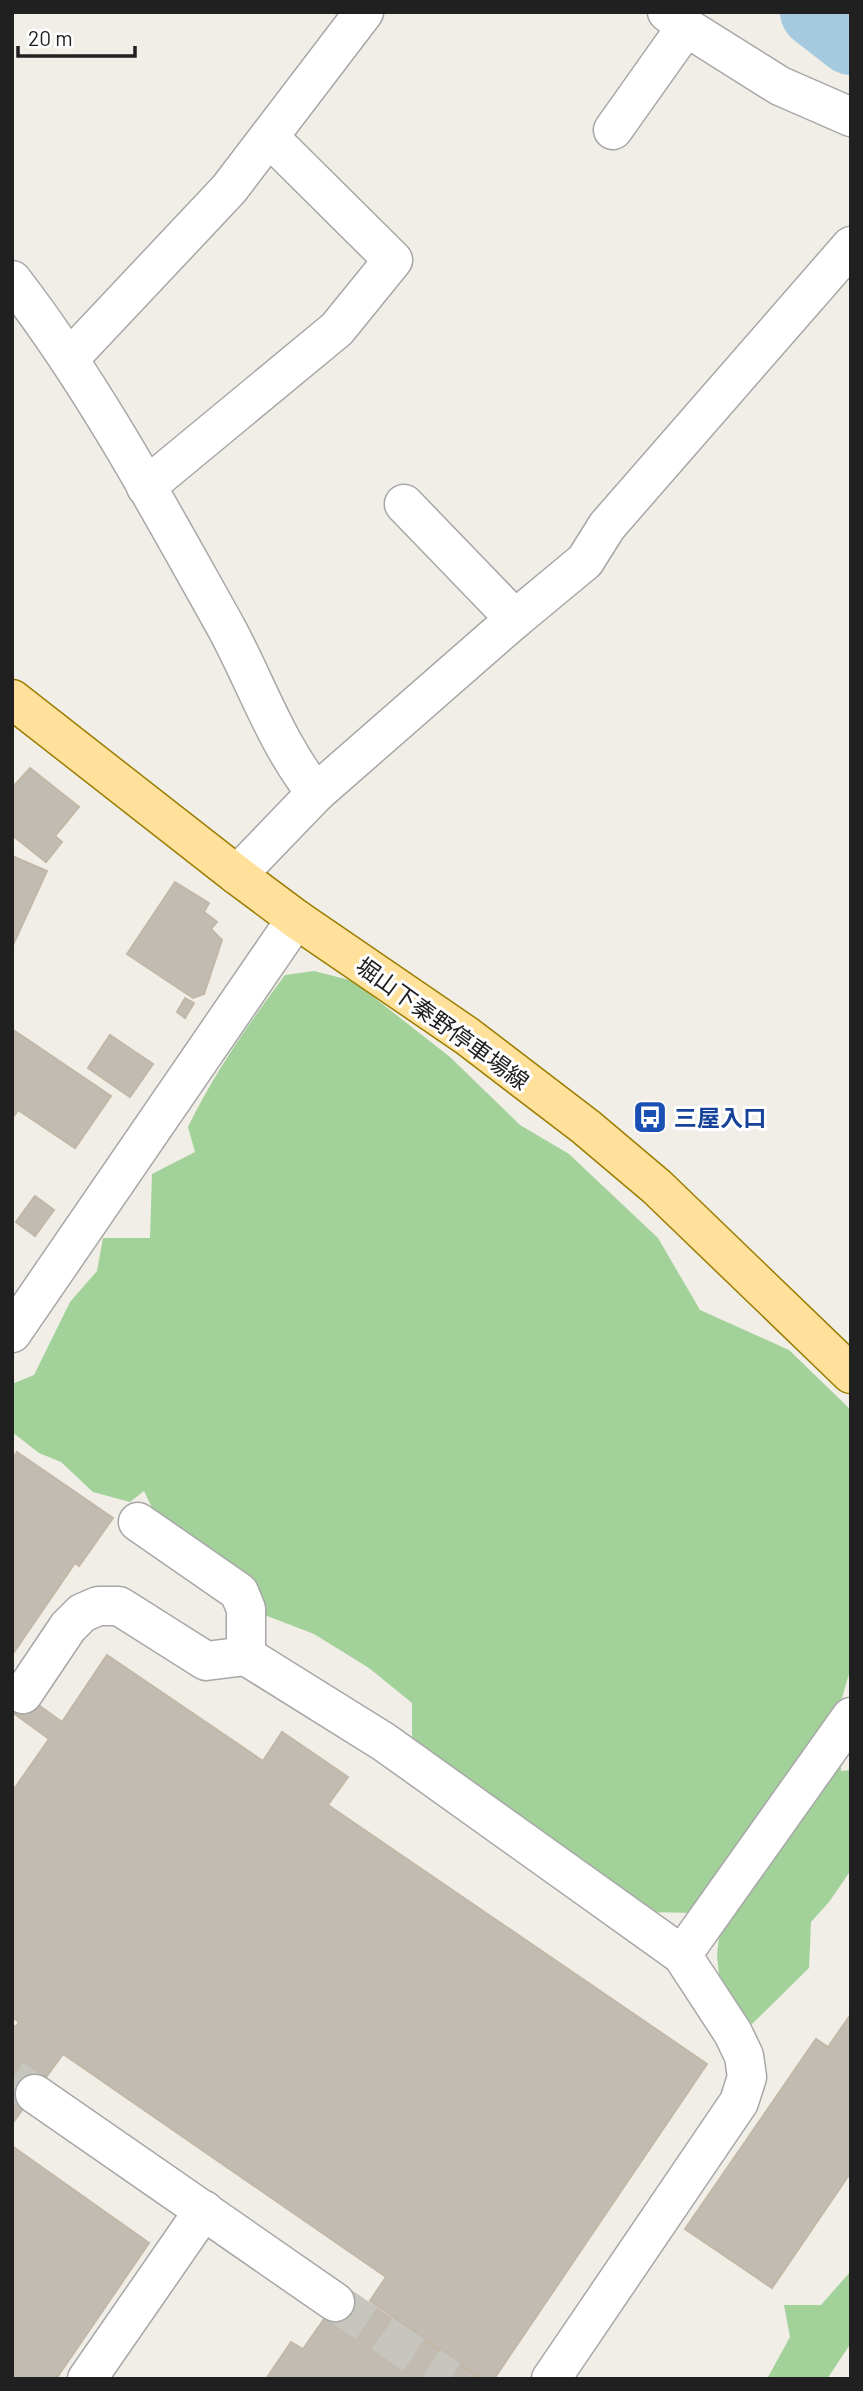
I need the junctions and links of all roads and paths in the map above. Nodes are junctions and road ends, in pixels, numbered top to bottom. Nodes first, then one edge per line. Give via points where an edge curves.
1 (359, 14) edge
2 (677, 20) edge
3 (851, 117) edge
4 (613, 130) dead end
5 (269, 137) junction
6 (851, 246) edge
7 (12, 280) edge
8 (69, 359) junction
9 (146, 487) junction
10 (404, 504) dead end
11 (514, 619) junction
12 (12, 699) edge
13 (316, 793) junction
14 (237, 875) junction
15 (296, 919) junction
16 (12, 1334) edge
17 (851, 1374) edge
18 (138, 1522) dead end
19 (246, 1656) junction
20 (23, 1694) dead end
21 (851, 1717) edge
22 (682, 1955) junction
23 (35, 2094) tunnel mouth
24 (204, 2210) junction
25 (335, 2302) tunnel mouth
26 (87, 2379) edge
27 (551, 2379) edge

1 - 5 street
2 - 3 street via 780,86
2 - 4 street
5 - 8 street via 229,189
5 - 9 street via 393,260 337,329
6 - 11 street via 607,526 585,561
7 - 8 street
8 - 9 street
9 - 13 street via 228,632 299,772
10 - 11 street
11 - 13 street
12 - 14 main road, 堀山下秦野停車場線
13 - 14 street
14 - 15 main road, 堀山下秦野停車場線
15 - 16 street
15 - 17 main road, 堀山下秦野停車場線 via 467,1036 586,1127 657,1187
18 - 19 street via 239,1592 246,1609
19 - 20 street via 205,1661 119,1606 98,1606 68,1626
19 - 22 street via 384,1742
21 - 22 street
22 - 27 street via 733,2033 744,2056 747,2077 739,2102
23 - 24 street
24 - 25 street
24 - 26 street

